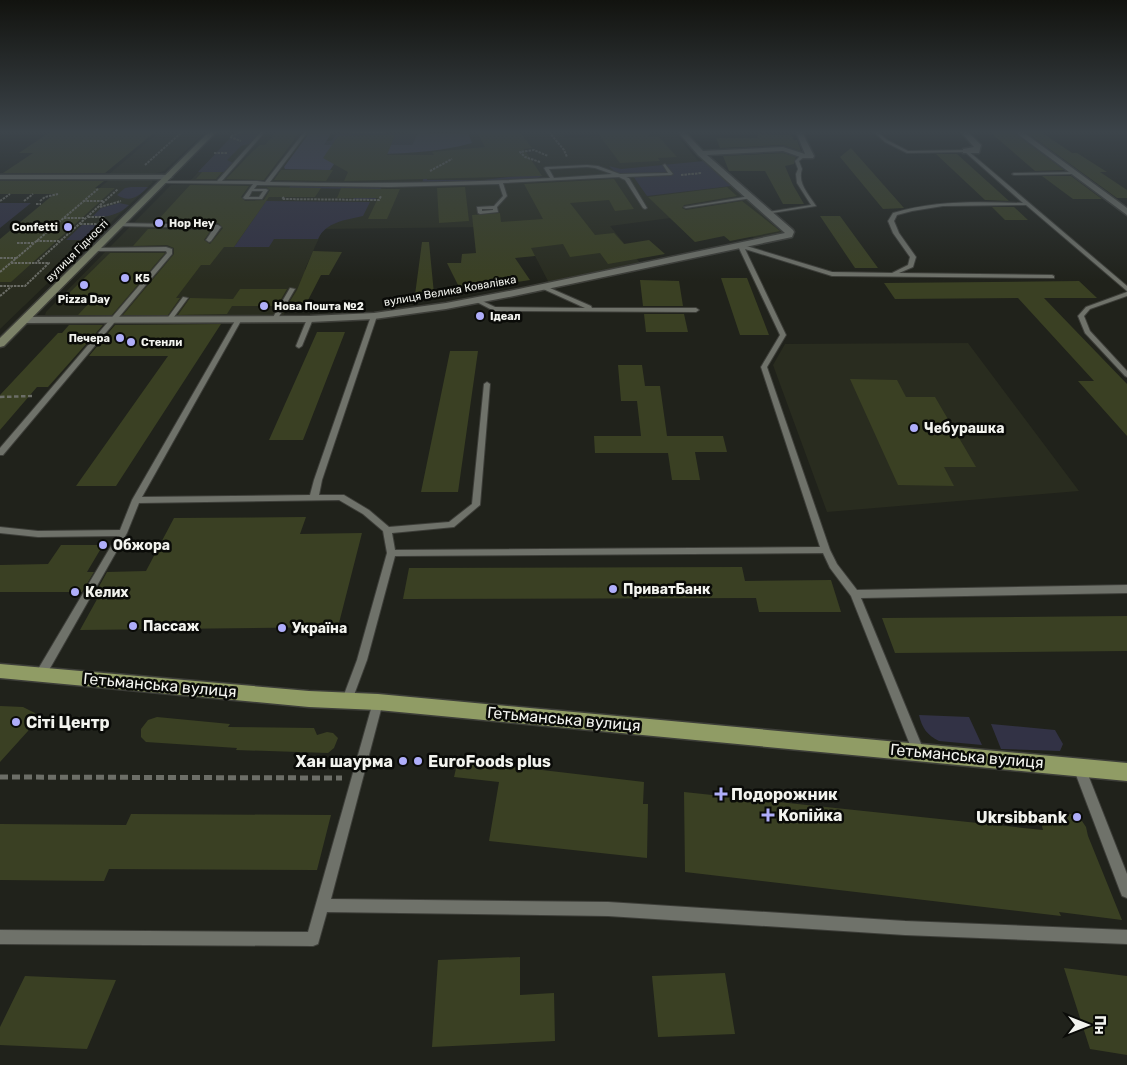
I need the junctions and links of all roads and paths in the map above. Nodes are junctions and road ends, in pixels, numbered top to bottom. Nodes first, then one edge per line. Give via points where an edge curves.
1 (163, 182) edge
2 (211, 182) edge
3 (219, 182) joint
4 (257, 182) junction
5 (518, 182) edge
6 (629, 182) edge
7 (733, 182) edge
8 (799, 182) edge
9 (1001, 182) edge
10 (1086, 182) edge
11 (267, 183) joint
12 (501, 183) junction
13 (388, 185) junction
14 (102, 186) dead end
15 (122, 186) dead end
16 (251, 190) dead end
17 (10, 194) dead end
18 (34, 194) dead end
19 (58, 194) dead end
20 (111, 196) junction
21 (284, 197) dead end
22 (750, 197) junction
23 (0, 201) edge
24 (24, 201) dead end
25 (83, 201) junction
26 (105, 201) junction
27 (36, 204) dead end
28 (1026, 204) junction
29 (98, 207) junction
30 (495, 207) dead end
31 (686, 207) dead end
32 (645, 208) dead end
33 (1127, 212) edge
34 (768, 214) junction
35 (105, 217) dead end
36 (64, 218) junction
37 (87, 218) junction
38 (79, 224) junction
39 (97, 224) dead end
40 (119, 225) junction
41 (35, 229) dead end
42 (51, 229) junction
43 (209, 240) dead end
44 (35, 242) junction
45 (60, 242) junction
46 (18, 243) dead end
47 (741, 246) junction
48 (95, 249) junction
49 (0, 258) edge
50 (16, 258) junction
51 (11, 263) junction
52 (36, 263) junction
53 (0, 272) edge
54 (893, 274) junction
55 (1052, 277) dead end
56 (0, 286) edge
57 (12, 286) junction
58 (544, 287) junction
59 (292, 289) dead end
60 (1127, 289) edge
61 (1127, 294) edge
62 (0, 296) edge
63 (185, 298) dead end
64 (476, 300) junction
65 (594, 309) junction
66 (696, 310) dead end
67 (374, 316) junction
68 (275, 319) junction
69 (310, 319) junction
70 (24, 320) junction
71 (114, 320) junction
72 (169, 320) junction
73 (239, 320) junction
74 (0, 344) edge
75 (299, 346) dead end
76 (1127, 375) edge
77 (487, 384) dead end
78 (50, 396) junction
79 (0, 397) edge
80 (0, 453) edge
81 (314, 497) junction
82 (136, 500) junction
83 (0, 530) edge
84 (387, 530) junction
85 (123, 533) junction
86 (826, 550) junction
87 (391, 553) junction
88 (1127, 589) edge
89 (855, 594) junction
90 (0, 671) edge
91 (41, 674) junction
92 (347, 700) junction
93 (378, 702) junction
94 (918, 752) junction
95 (1079, 767) junction
96 (1127, 772) edge
97 (0, 776) edge
98 (358, 778) junction
99 (1127, 891) edge
100 (323, 905) junction
101 (0, 937) edge
102 (1127, 937) edge

1 - 40 main road, вулиця Гідності
2 - 3 lane
3 - 4 lane
4 - 11 lane
4 - 16 lane
5 - 12 lane
6 - 32 lane
7 - 22 street
8 - 34 lane via 814,206
9 - 28 lane
10 - 33 street
11 - 13 lane
12 - 13 lane
12 - 30 lane via 505,196
13 - 21 path via 379,200 282,199
14 - 25 path
15 - 20 path
17 - 23 path
18 - 24 path
19 - 27 path via 45,197
20 - 26 path
20 - 29 path via 121,201
22 - 31 lane
22 - 34 street
25 - 26 path
25 - 36 path
26 - 29 path
28 - 54 lane via 945,204 914,207 895,214 892,222 896,233 913,256 911,266
28 - 60 lane
29 - 37 path
34 - 47 street, вулиця Велика Ковалівка via 790,232 789,235
35 - 37 path
36 - 37 path
36 - 42 path
37 - 38 path
38 - 39 path
38 - 45 path
40 - 43 lane via 218,227
40 - 48 main road, вулиця Гідності
41 - 42 path
42 - 44 path
44 - 45 path
44 - 46 path
44 - 50 path
45 - 52 path
47 - 54 lane via 832,274
47 - 58 street, вулиця Велика Ковалівка
47 - 86 lane via 783,336 764,367
48 - 70 main road, вулиця Гідності
48 - 71 lane via 170,250
49 - 50 path
50 - 51 path
51 - 52 path
51 - 53 path
52 - 57 path via 50,263 25,286
54 - 55 lane
56 - 57 path
57 - 62 path
58 - 64 street, вулиця Велика Ковалівка
58 - 65 lane
59 - 68 lane
61 - 76 lane via 1088,308 1081,316 1087,332
63 - 72 lane
64 - 65 lane via 494,309
64 - 67 street, вулиця Велика Ковалівка
65 - 66 lane
67 - 69 street, вулиця Велика Ковалівка
67 - 81 lane
68 - 69 street, вулиця Велика Ковалівка
68 - 73 street, вулиця Велика Ковалівка
69 - 75 lane
70 - 71 street, вулиця Велика Ковалівка
70 - 74 main road, вулиця Гідності
71 - 72 street, вулиця Велика Ковалівка
71 - 78 lane
72 - 73 street, вулиця Велика Ковалівка
73 - 82 lane
77 - 84 lane via 476,504 451,525
78 - 79 path
78 - 80 lane
81 - 82 lane
81 - 84 lane via 341,497
82 - 85 lane
83 - 85 lane via 38,534
84 - 87 lane
85 - 91 lane
86 - 87 lane
86 - 89 lane via 833,566
87 - 92 lane via 362,660
88 - 89 lane
89 - 94 lane
90 - 91 highway, Гетьманська вулиця
91 - 92 highway, Гетьманська вулиця
92 - 93 highway, Гетьманська вулиця
93 - 94 highway, Гетьманська вулиця
93 - 98 lane
94 - 95 highway, Гетьманська вулиця
95 - 96 highway, Гетьманська вулиця
95 - 99 lane
97 - 98 path
98 - 100 lane
100 - 101 lane via 313,939
100 - 102 lane via 608,908 905,928

